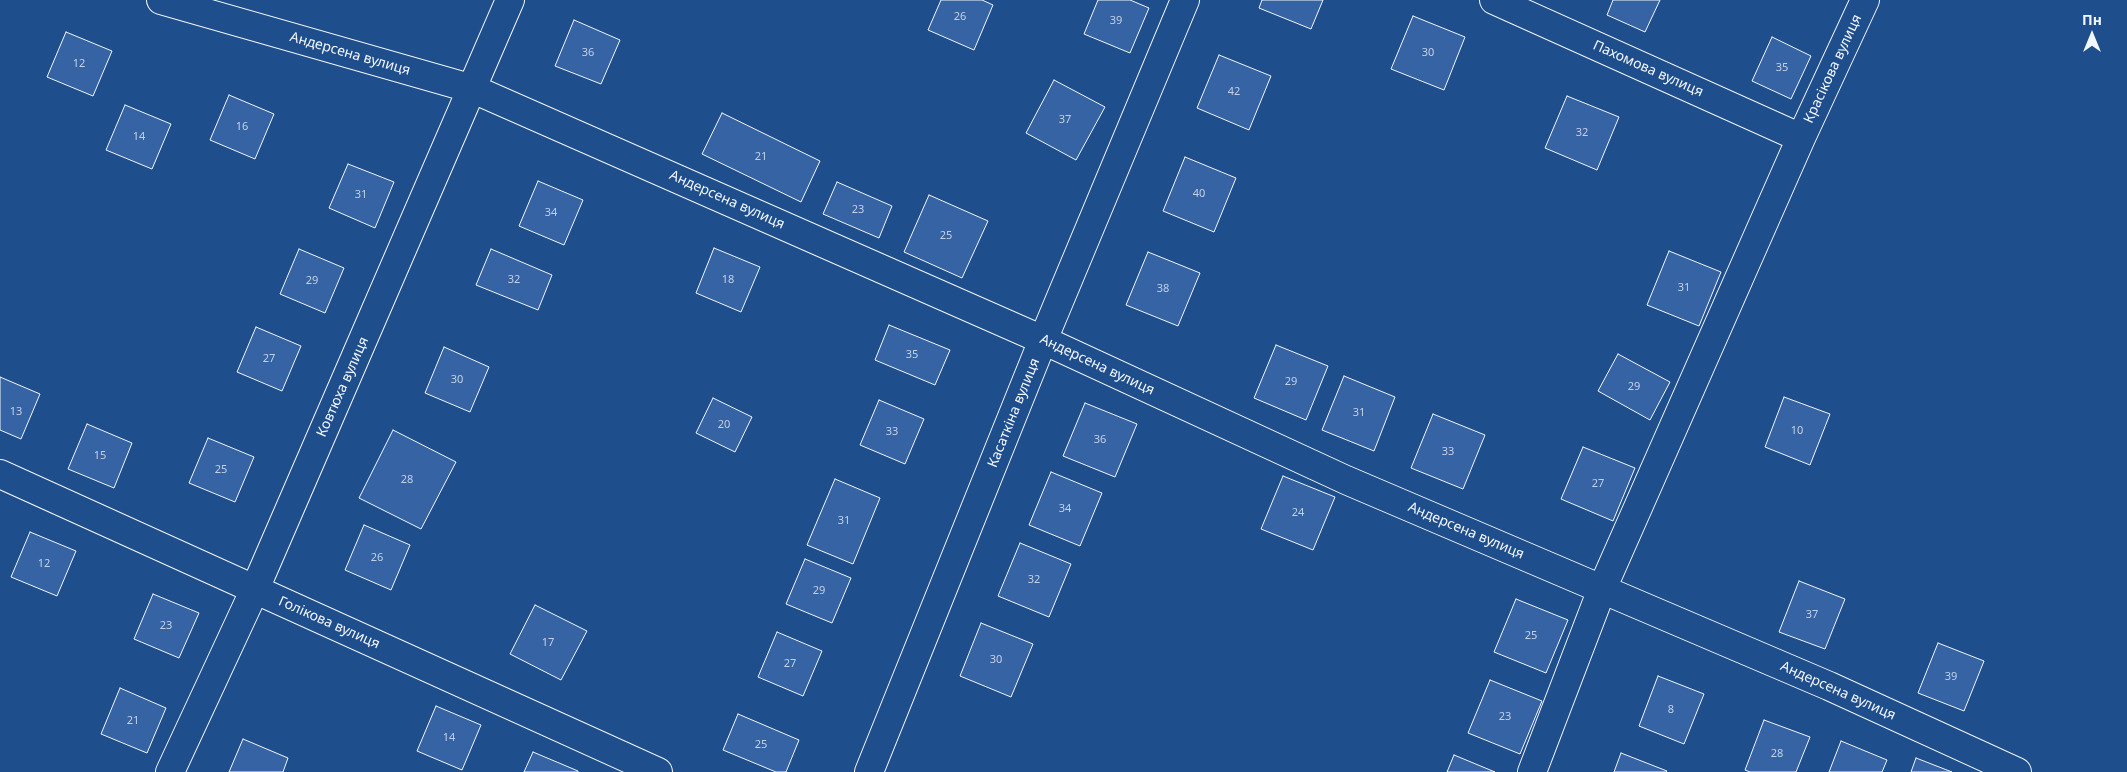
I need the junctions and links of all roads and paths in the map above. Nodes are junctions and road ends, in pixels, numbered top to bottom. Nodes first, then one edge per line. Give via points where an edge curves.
1 (161, 0) edge
2 (510, 0) edge
3 (1185, 0) edge
4 (1494, 0) edge
5 (1865, 0) edge
6 (473, 88) junction
7 (1801, 138) junction
8 (1043, 340) junction
9 (0, 474) edge
10 (255, 589) junction
11 (1602, 589) junction
12 (170, 772) edge
13 (658, 772) edge
14 (869, 772) edge
15 (1532, 772) edge
16 (2017, 772) edge

1 - 6 street, Андерсена вулиця
2 - 6 street, Ковтюха вулиця
3 - 8 street, Касаткіна вулиця
4 - 7 street, Пахомова вулиця
5 - 7 street, Красікова вулиця
6 - 8 street, Андерсена вулиця
6 - 10 street, Ковтюха вулиця
7 - 11 street, Красікова вулиця
8 - 11 street, Андерсена вулиця via 1346,480
8 - 14 street, Касаткіна вулиця
9 - 10 street, Голікова вулиця
10 - 12 street, Ковтюха вулиця
10 - 13 street, Голікова вулиця
11 - 15 street, Красікова вулиця
11 - 16 street, Андерсена вулиця via 1829,686

